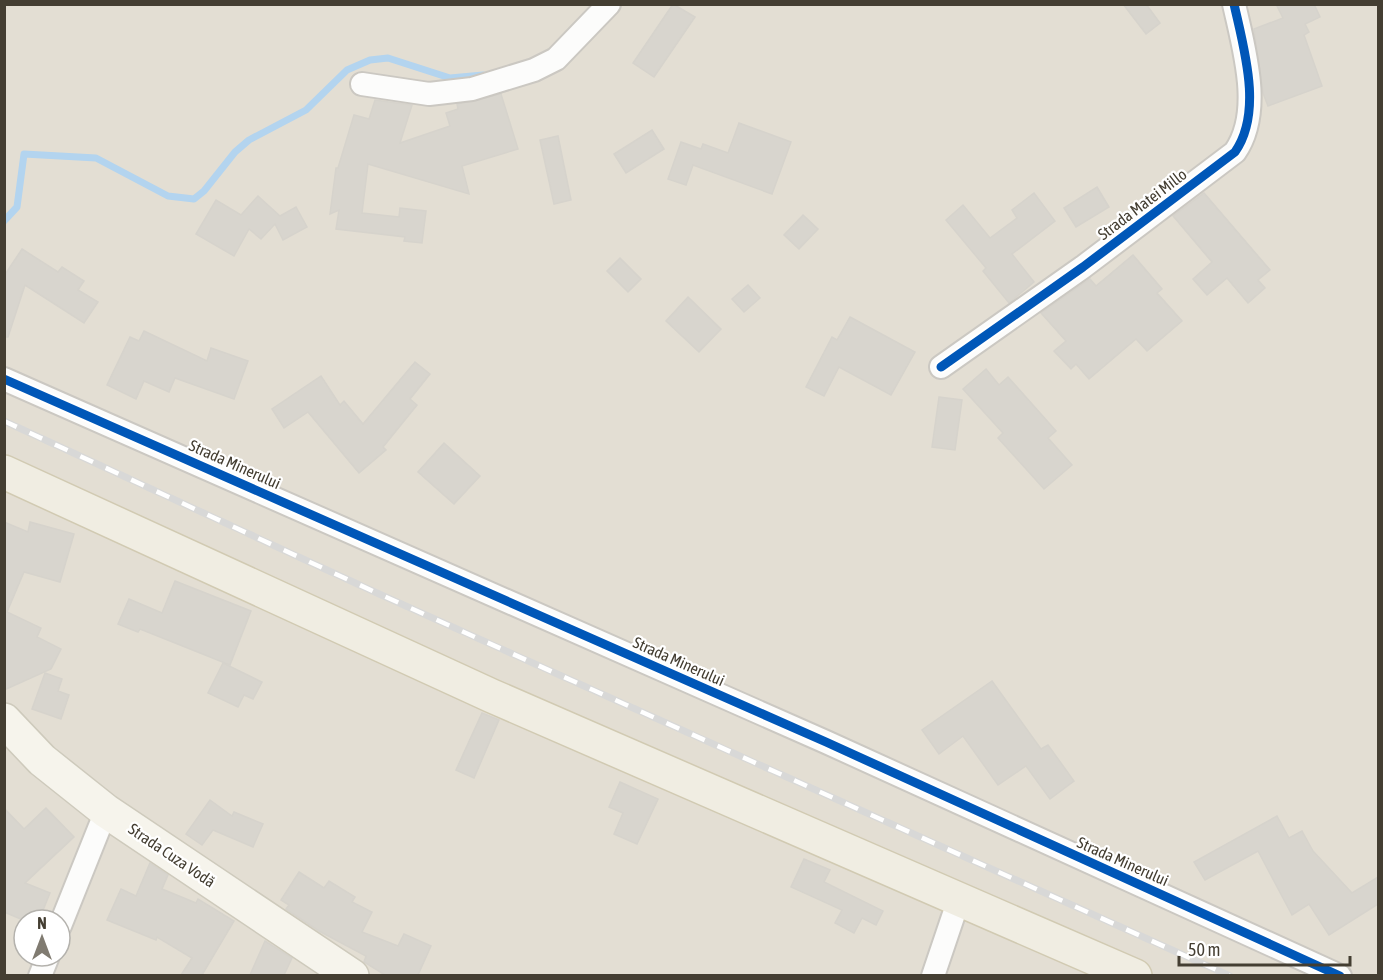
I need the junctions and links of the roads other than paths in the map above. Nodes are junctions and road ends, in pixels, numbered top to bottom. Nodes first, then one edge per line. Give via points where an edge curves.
1 (609, 4) edge
2 (1234, 4) edge
3 (362, 84) dead end
4 (941, 367) dead end
5 (4, 379) edge
6 (4, 472) edge
7 (4, 720) edge
8 (106, 811) junction
9 (959, 899) junction
10 (67, 908) edge
11 (352, 975) edge
12 (933, 975) edge
13 (1135, 975) edge
14 (1340, 975) edge

1 - 3 street via 556,59 472,90 429,94
2 - 4 street, Strada Matei Millo via 1250,97 1244,138 1235,152 1083,267
5 - 14 street, Strada Minerului via 826,742
6 - 9 main road via 492,696
7 - 8 street, Strada Cuza Vodă via 42,760
8 - 10 street
8 - 11 street, Strada Cuza Vodă
9 - 12 street
9 - 13 main road

